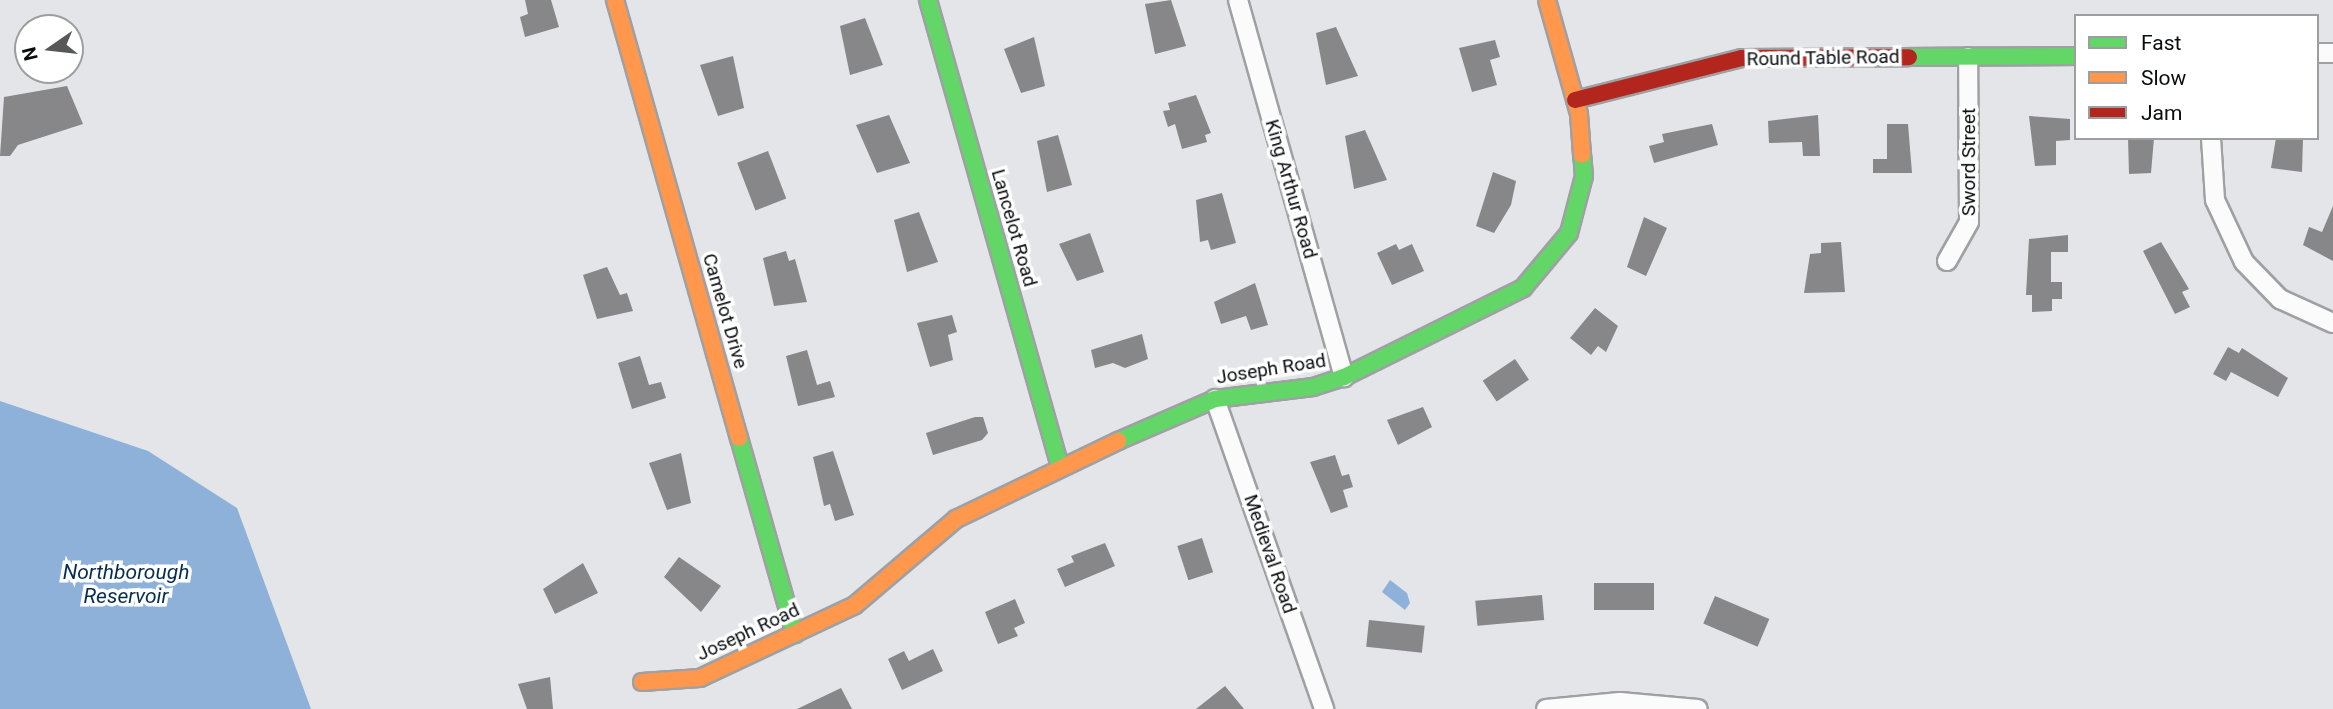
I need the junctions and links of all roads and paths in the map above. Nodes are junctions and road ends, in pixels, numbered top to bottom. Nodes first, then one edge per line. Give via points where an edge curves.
1 (615, 0) edge
2 (928, 0) edge
3 (1238, 0) edge
4 (1547, 0) edge
5 (2074, 56) edge
6 (1968, 57) junction
7 (1575, 100) junction
8 (2211, 140) edge
9 (1947, 261) dead end
10 (2333, 323) edge
11 (1344, 377) junction
12 (1215, 399) junction
13 (1060, 467) junction
14 (795, 634) junction
15 (642, 682) dead end
16 (1324, 709) edge
17 (1546, 709) edge
18 (1698, 709) edge

1 - 14 street, Camelot Drive
2 - 13 street, Lancelot Road
3 - 11 street, King Arthur Road
4 - 7 street, Joseph Road
5 - 6 street, Round Table Road
6 - 7 street, Round Table Road via 1720,60
6 - 9 street, Sword Street via 1969,222
7 - 11 street, Joseph Road via 1583,183 1569,233 1555,257 1500,302
8 - 10 street via 2216,200 2244,262 2280,299
11 - 12 street, Joseph Road via 1313,387
12 - 13 street, Joseph Road
12 - 16 street, Medieval Road
13 - 14 street, Joseph Road via 956,519 872,596
14 - 15 street, Joseph Road via 700,678
17 - 18 street via 1620,702

